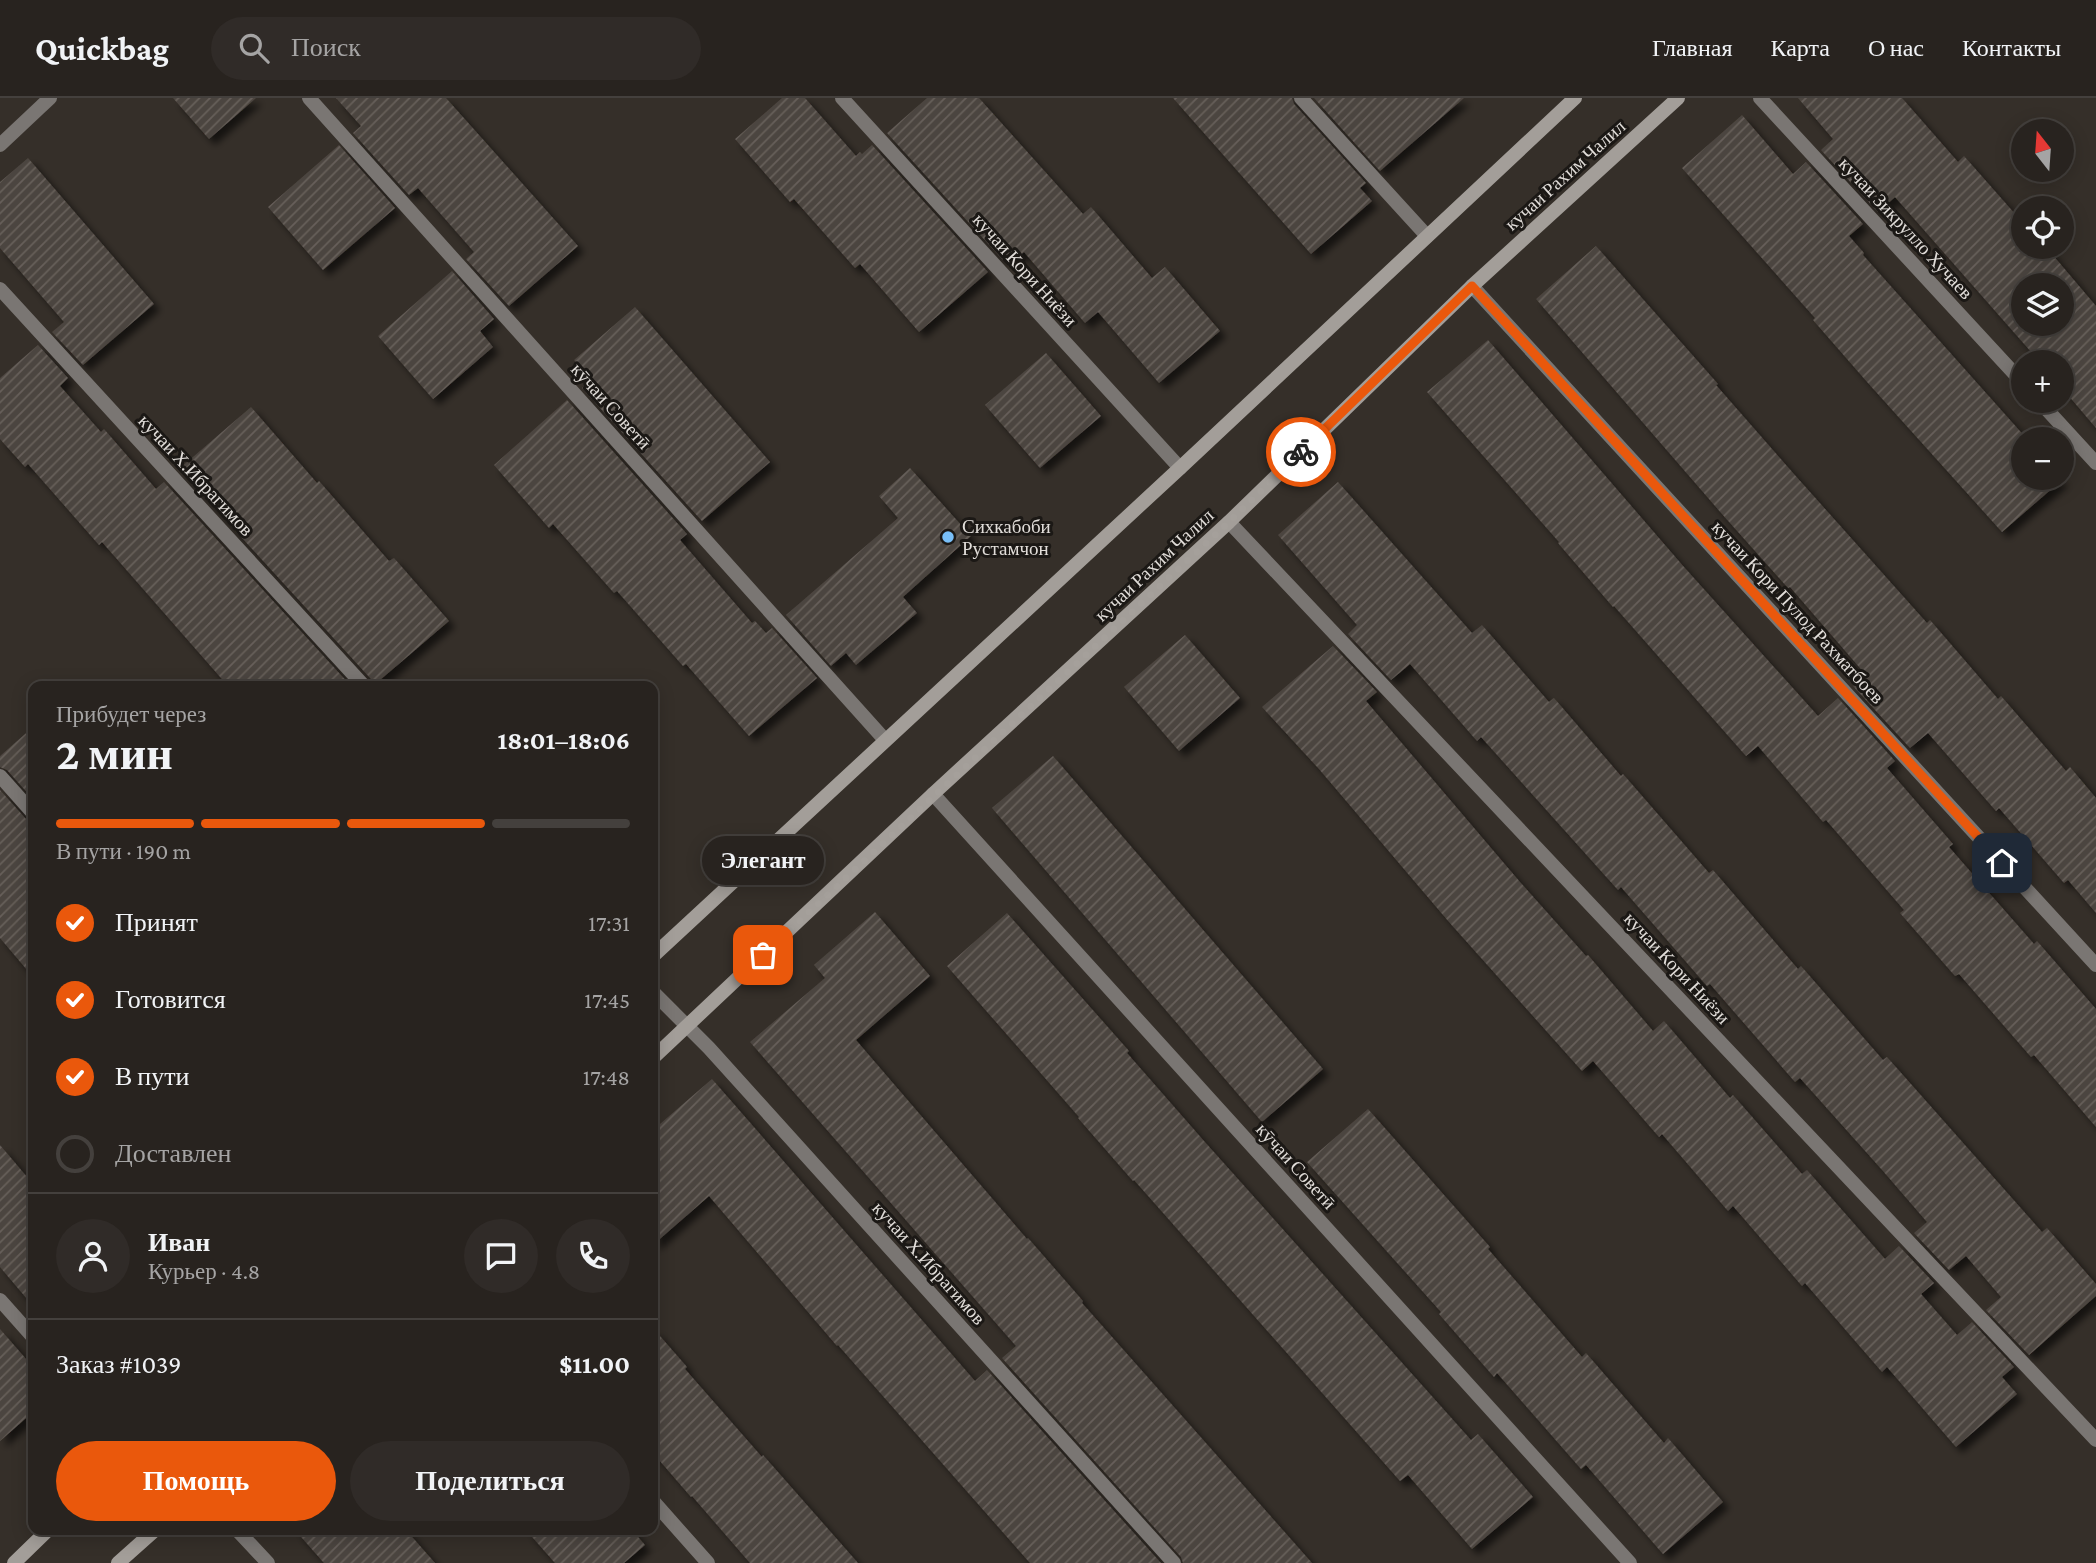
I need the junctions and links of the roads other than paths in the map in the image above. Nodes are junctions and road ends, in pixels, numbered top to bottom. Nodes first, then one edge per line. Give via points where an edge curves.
1 (50, 98) edge
2 (309, 98) edge
3 (842, 98) edge
4 (1301, 98) edge
5 (1574, 98) edge
6 (1678, 98) edge
7 (1760, 98) edge
8 (0, 145) edge
9 (1427, 236) junction
10 (1472, 286) junction
11 (0, 289) edge
12 (2011, 370) edge
13 (2050, 413) edge
14 (2096, 463) edge
15 (1180, 468) junction
16 (1229, 522) junction
17 (359, 681) edge
18 (884, 740) junction
19 (0, 776) edge
20 (933, 794) junction
21 (28, 807) edge
22 (658, 951) edge
23 (2096, 965) edge
24 (658, 997) edge
25 (687, 1026) junction
26 (658, 1053) edge
27 (0, 1300) edge
28 (28, 1331) edge
29 (2096, 1440) edge
30 (658, 1508) edge
31 (43, 1535) edge
32 (149, 1535) edge
33 (242, 1535) edge
34 (14, 1563) edge
35 (118, 1563) edge
36 (268, 1563) edge
37 (708, 1563) edge
38 (1174, 1563) edge
39 (1630, 1563) edge

1 - 8 street
2 - 18 street, кӯчаи Советӣ
3 - 15 street, кучаи Кори Ниёзи
4 - 9 street
5 - 9 main road
6 - 10 main road, кучаи Рахим Чалил
7 - 12 street, кучаи Зикрулло Хучаев
9 - 15 main road
10 - 16 main road, кучаи Рахим Чалил
10 - 23 street, кучаи Кори Пулод Рахматбоев
11 - 17 street, кучаи Х.Ибрагимов
13 - 14 street
15 - 18 main road
16 - 20 main road, кучаи Рахим Чалил
16 - 29 street, кучаи Кори Ниёзи
18 - 22 main road
19 - 21 street
20 - 25 main road, кучаи Рахим Чалил
20 - 39 street, кӯчаи Советӣ
24 - 25 street, кучаи Х.Ибрагимов
25 - 26 main road, кучаи Рахим Чалил
25 - 38 street, кучаи Х.Ибрагимов
27 - 28 street
30 - 37 street
31 - 34 main road
32 - 35 main road
33 - 36 street

